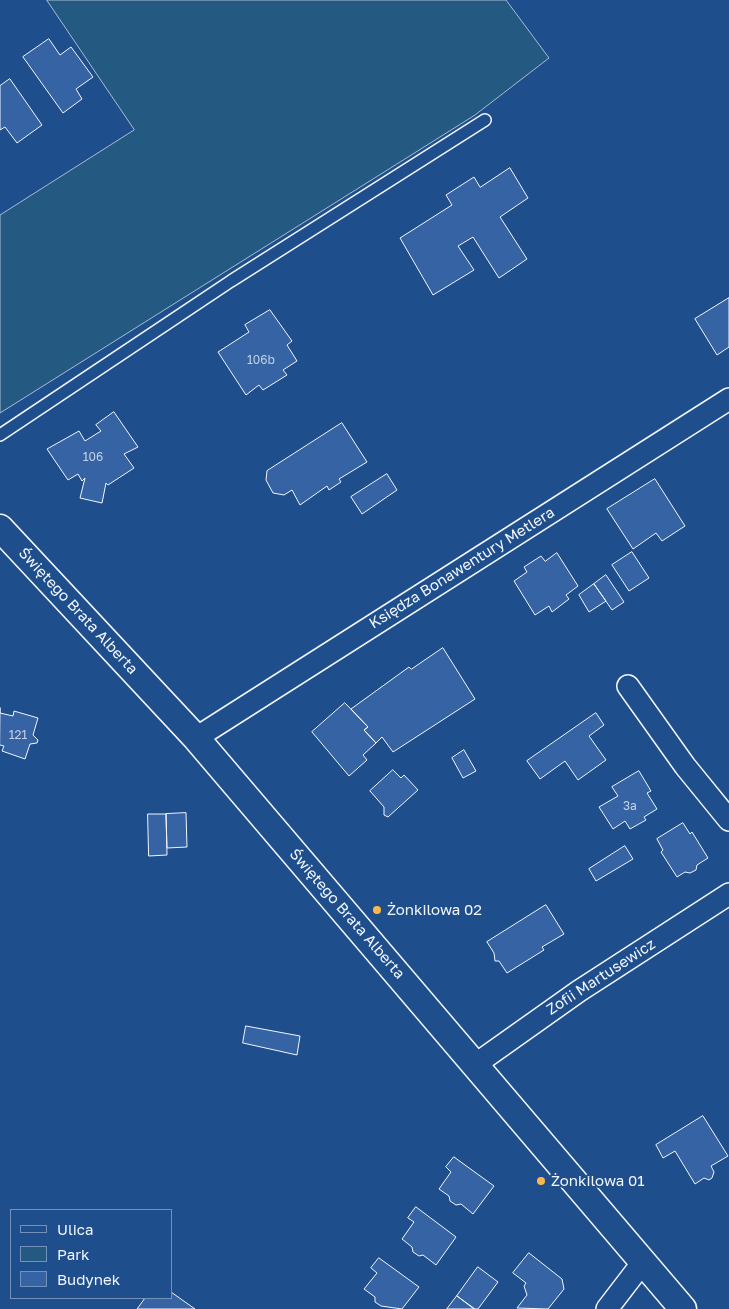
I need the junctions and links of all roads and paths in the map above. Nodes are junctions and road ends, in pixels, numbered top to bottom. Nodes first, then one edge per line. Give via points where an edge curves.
1 (484, 120) dead end
2 (729, 399) edge
3 (0, 436) edge
4 (0, 528) edge
5 (628, 686) dead end
6 (196, 738) junction
7 (729, 820) edge
8 (729, 894) edge
9 (476, 1064) junction
10 (643, 1262) junction
11 (606, 1309) edge
12 (683, 1309) edge

1 - 3 lane via 231,281
2 - 6 street, Księdza Bonawentury Metlera
4 - 6 street, Świętego Brata Alberta
5 - 7 street via 685,766
6 - 9 street, Świętego Brata Alberta
8 - 9 street, Zofii Martusewicz via 579,991
9 - 10 street, Świętego Brata Alberta
10 - 11 street
10 - 12 street, Świętego Brata Alberta

